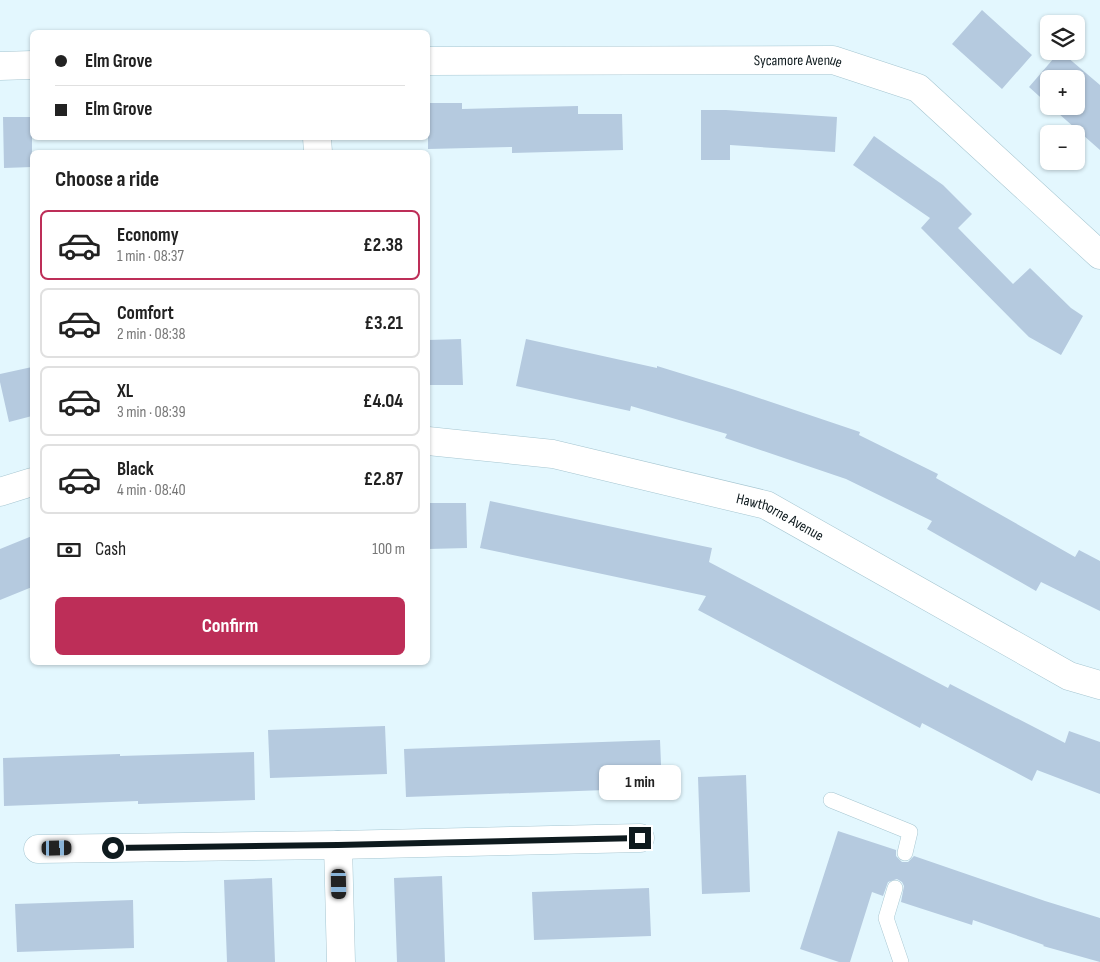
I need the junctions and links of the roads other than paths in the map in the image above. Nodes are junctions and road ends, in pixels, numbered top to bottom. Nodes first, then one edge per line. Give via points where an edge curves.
1 (430, 61) edge
2 (30, 65) edge
3 (0, 66) edge
4 (1100, 255) edge
5 (430, 441) edge
6 (30, 483) edge
7 (0, 492) edge
8 (1100, 685) edge
9 (831, 800) dead end
10 (640, 838) dead end
11 (338, 845) junction
12 (38, 849) dead end
13 (905, 853) dead end
14 (895, 888) dead end
15 (341, 962) edge
16 (901, 962) edge

1 - 4 street, Sycamore Avenue via 833,60 918,88
2 - 3 street
5 - 8 street, Hawthorne Avenue via 553,454 766,505 1069,676
6 - 7 street
9 - 13 lane via 910,832
10 - 11 street
11 - 12 street
11 - 15 street
14 - 16 lane via 886,918

